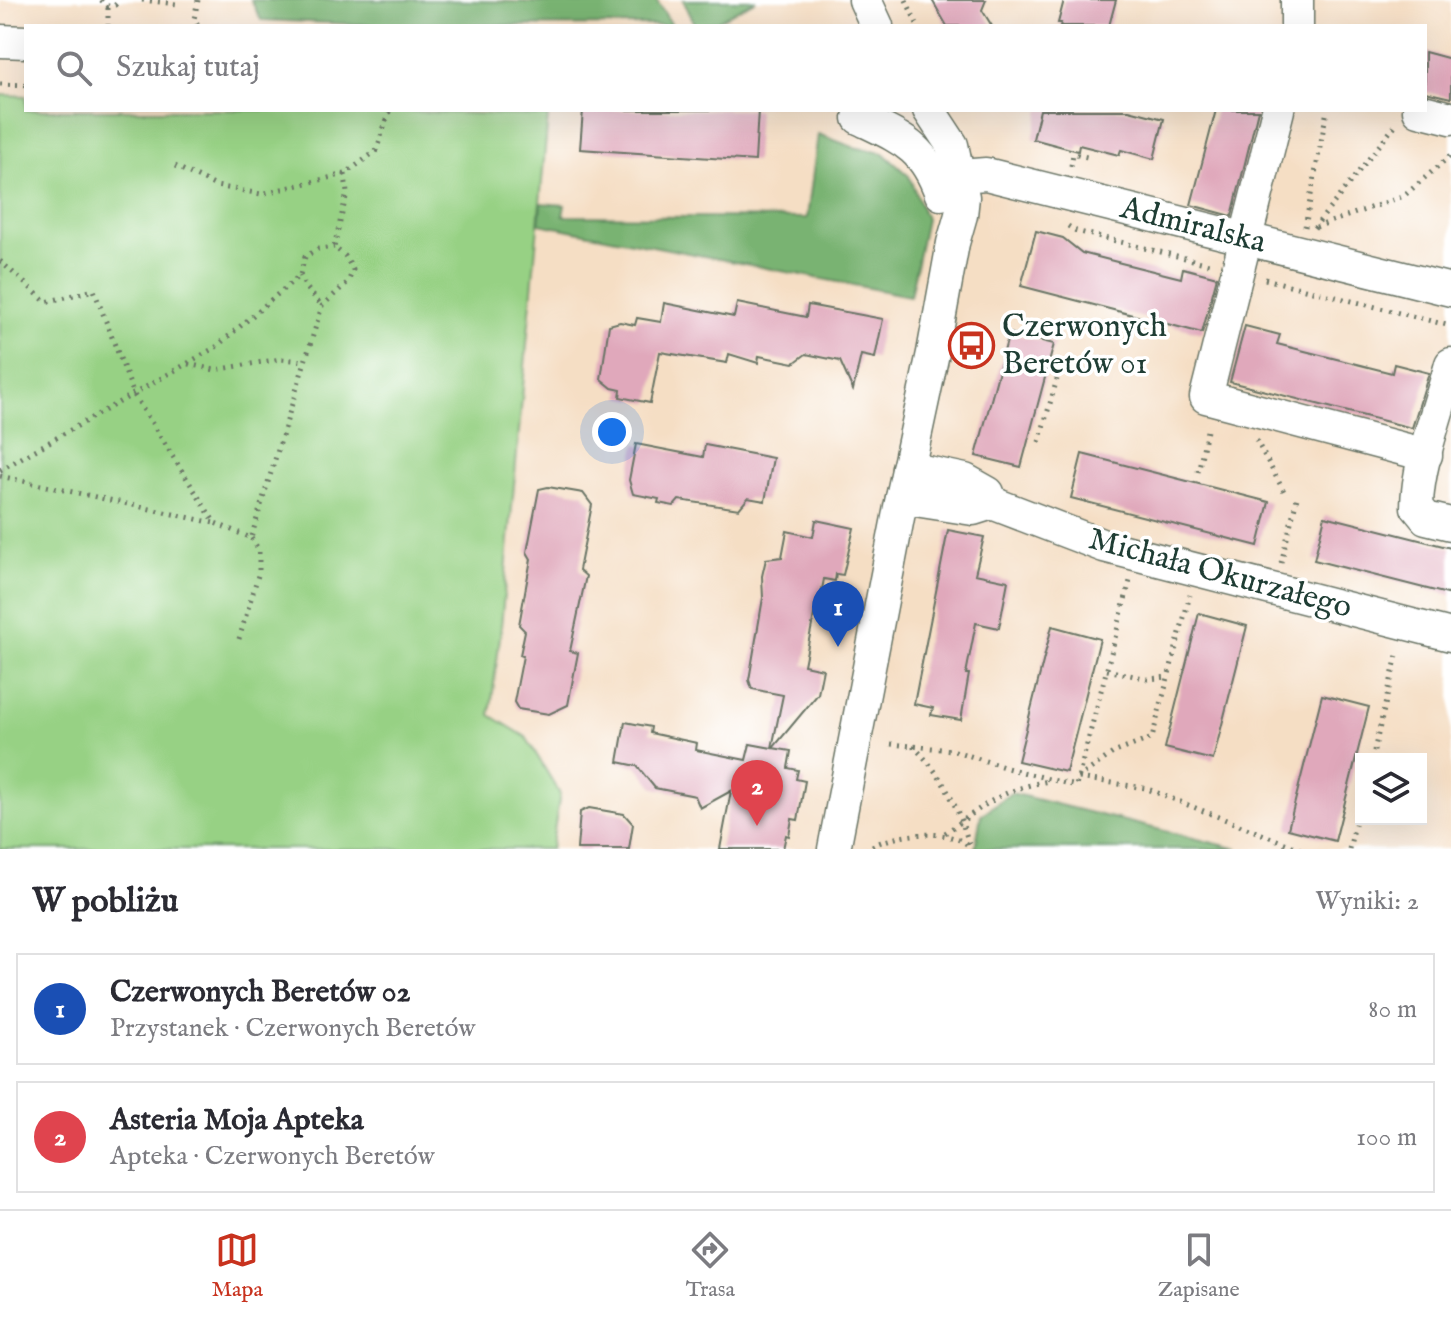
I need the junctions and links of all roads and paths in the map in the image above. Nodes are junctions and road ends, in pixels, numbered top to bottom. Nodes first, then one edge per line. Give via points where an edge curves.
1 (101, 0) edge
2 (120, 0) edge
3 (142, 0) edge
4 (198, 0) edge
5 (856, 0) edge
6 (865, 0) edge
7 (906, 0) edge
8 (1297, 0) edge
9 (177, 4) dead end
10 (108, 6) junction
11 (108, 24) edge
12 (198, 24) edge
13 (848, 24) edge
14 (876, 24) edge
15 (917, 24) edge
16 (1297, 24) edge
17 (0, 41) edge
18 (24, 42) edge
19 (0, 84) edge
20 (24, 85) edge
21 (389, 112) edge
22 (930, 112) edge
23 (1277, 112) edge
24 (1327, 112) edge
25 (860, 113) edge
26 (1408, 116) edge
27 (1451, 118) edge
28 (1451, 155) edge
29 (175, 166) dead end
30 (345, 174) junction
31 (947, 175) junction
32 (1315, 227) junction
33 (1244, 239) junction
34 (334, 247) junction
35 (0, 261) edge
36 (300, 275) junction
37 (1451, 290) edge
38 (322, 306) junction
39 (305, 361) junction
40 (187, 364) junction
41 (1451, 364) edge
42 (1057, 379) dead end
43 (134, 395) junction
44 (1210, 420) dead end
45 (1249, 428) dead end
46 (1039, 442) dead end
47 (1426, 455) junction
48 (1198, 472) dead end
49 (0, 473) edge
50 (905, 483) junction
51 (1286, 495) dead end
52 (1297, 498) dead end
53 (215, 523) junction
54 (1451, 524) edge
55 (251, 538) junction
56 (1137, 554) junction
57 (1279, 572) dead end
58 (1195, 589) dead end
59 (1405, 624) junction
60 (1451, 635) edge
61 (239, 639) dead end
62 (1107, 670) junction
63 (1168, 677) junction
64 (891, 744) dead end
65 (912, 745) junction
66 (1373, 753) edge
67 (1078, 778) junction
68 (1052, 780) junction
69 (962, 821) junction
70 (1355, 825) edge
71 (945, 833) junction
72 (872, 846) dead end
73 (971, 848) edge
74 (834, 849) edge
75 (1300, 849) edge
76 (1349, 849) edge

1 - 10 path
2 - 10 path
3 - 9 path
4 - 12 path
5 - 13 street
6 - 14 street
7 - 15 path
8 - 16 street
10 - 11 path
17 - 18 street
19 - 20 path
21 - 30 path via 376,151
22 - 31 street via 952,145
23 - 33 street
24 - 32 path via 1305,228
25 - 31 street
26 - 27 street
26 - 32 path
28 - 32 path via 1404,196
29 - 30 path via 216,186 261,194
30 - 34 path via 347,193
31 - 33 street, Admiralska via 986,174
31 - 50 street via 963,197 961,215
33 - 37 street, Admiralska
33 - 47 street via 1206,397
34 - 36 path via 305,257
34 - 38 path via 353,270 348,282
35 - 43 path via 46,302 94,290
36 - 38 path
36 - 40 path via 216,347
38 - 39 path
39 - 40 path via 280,359 215,370
39 - 55 path
40 - 43 path
41 - 47 street
42 - 46 path
43 - 49 path
43 - 53 path
44 - 48 path
45 - 51 path
47 - 54 street via 1417,507 1426,518
49 - 53 path
50 - 56 street, Michała Okurzałego via 973,509 992,503
50 - 74 street
52 - 57 path
53 - 55 path
55 - 61 path via 259,550 259,572
56 - 59 street, Michała Okurzałego
56 - 62 path
58 - 63 path
59 - 60 street, Michała Okurzałego
59 - 66 path
62 - 63 path via 1148,679
62 - 67 path
63 - 67 path via 1152,738 1113,753
64 - 65 path
65 - 68 path via 952,750
65 - 69 path via 935,767
67 - 68 path via 1076,786
67 - 75 path via 1145,788
68 - 69 path via 993,798
69 - 71 path
69 - 73 path
70 - 76 path
71 - 72 path via 903,836
71 - 73 path

